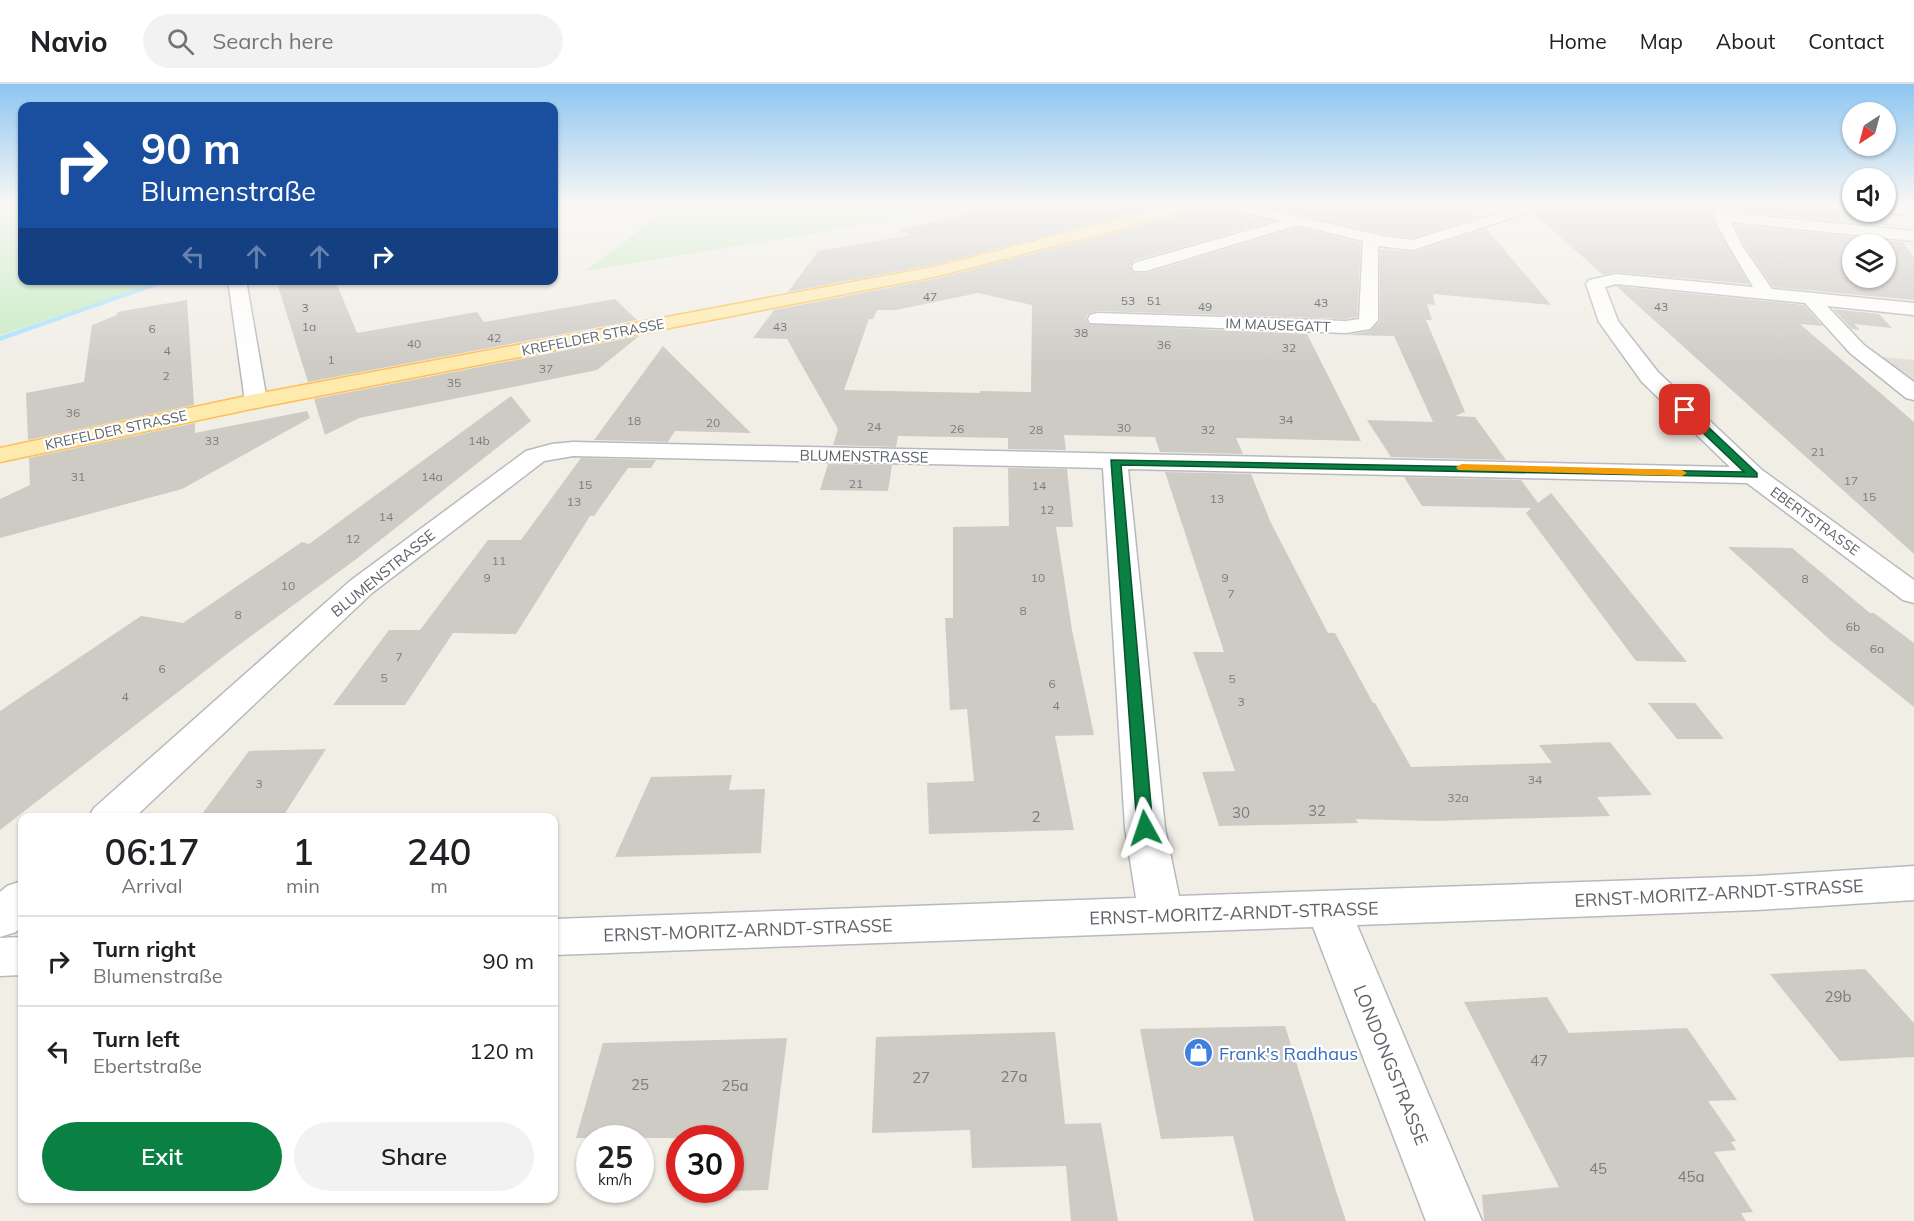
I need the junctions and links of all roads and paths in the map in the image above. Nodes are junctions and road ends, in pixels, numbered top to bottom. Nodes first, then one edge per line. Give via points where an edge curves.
1 (985, 259) edge
2 (1167, 259) edge
3 (1370, 259) edge
4 (1742, 259) edge
5 (1140, 267) dead end
6 (238, 285) edge
7 (1766, 294) junction
8 (1810, 298) junction
9 (1914, 309) edge
10 (1096, 319) dead end
11 (1914, 393) edge
12 (256, 401) junction
13 (0, 455) edge
14 (1115, 462) junction
15 (1754, 475) junction
16 (1914, 594) edge
17 (113, 813) edge
18 (1914, 883) edge
19 (18, 902) edge
20 (1328, 909) junction
21 (1161, 915) junction
22 (0, 919) edge
23 (558, 937) edge
24 (18, 956) edge
25 (0, 957) edge
26 (1454, 1221) edge

1 - 12 main road, KREFELDER STRASSE
2 - 5 street
3 - 10 street, IM MAUSEGATT via 1368,320 1363,325
4 - 7 street
6 - 12 street
7 - 8 street
7 - 15 street, EBERTSTRASSE via 1616,279 1595,284 1609,322 1650,377
8 - 9 street
8 - 11 street via 1857,349
12 - 13 main road, KREFELDER STRASSE
14 - 15 street, BLUMENSTRASSE
14 - 17 street, BLUMENSTRASSE via 573,449 535,456 361,587
14 - 21 street via 1145,828
15 - 16 street, EBERTSTRASSE
18 - 20 street, ERNST-MORITZ-ARNDT-STRASSE
19 - 22 street
20 - 21 street, ERNST-MORITZ-ARNDT-STRASSE
20 - 26 street, LONDONGSTRASSE
21 - 23 street, ERNST-MORITZ-ARNDT-STRASSE
24 - 25 street

